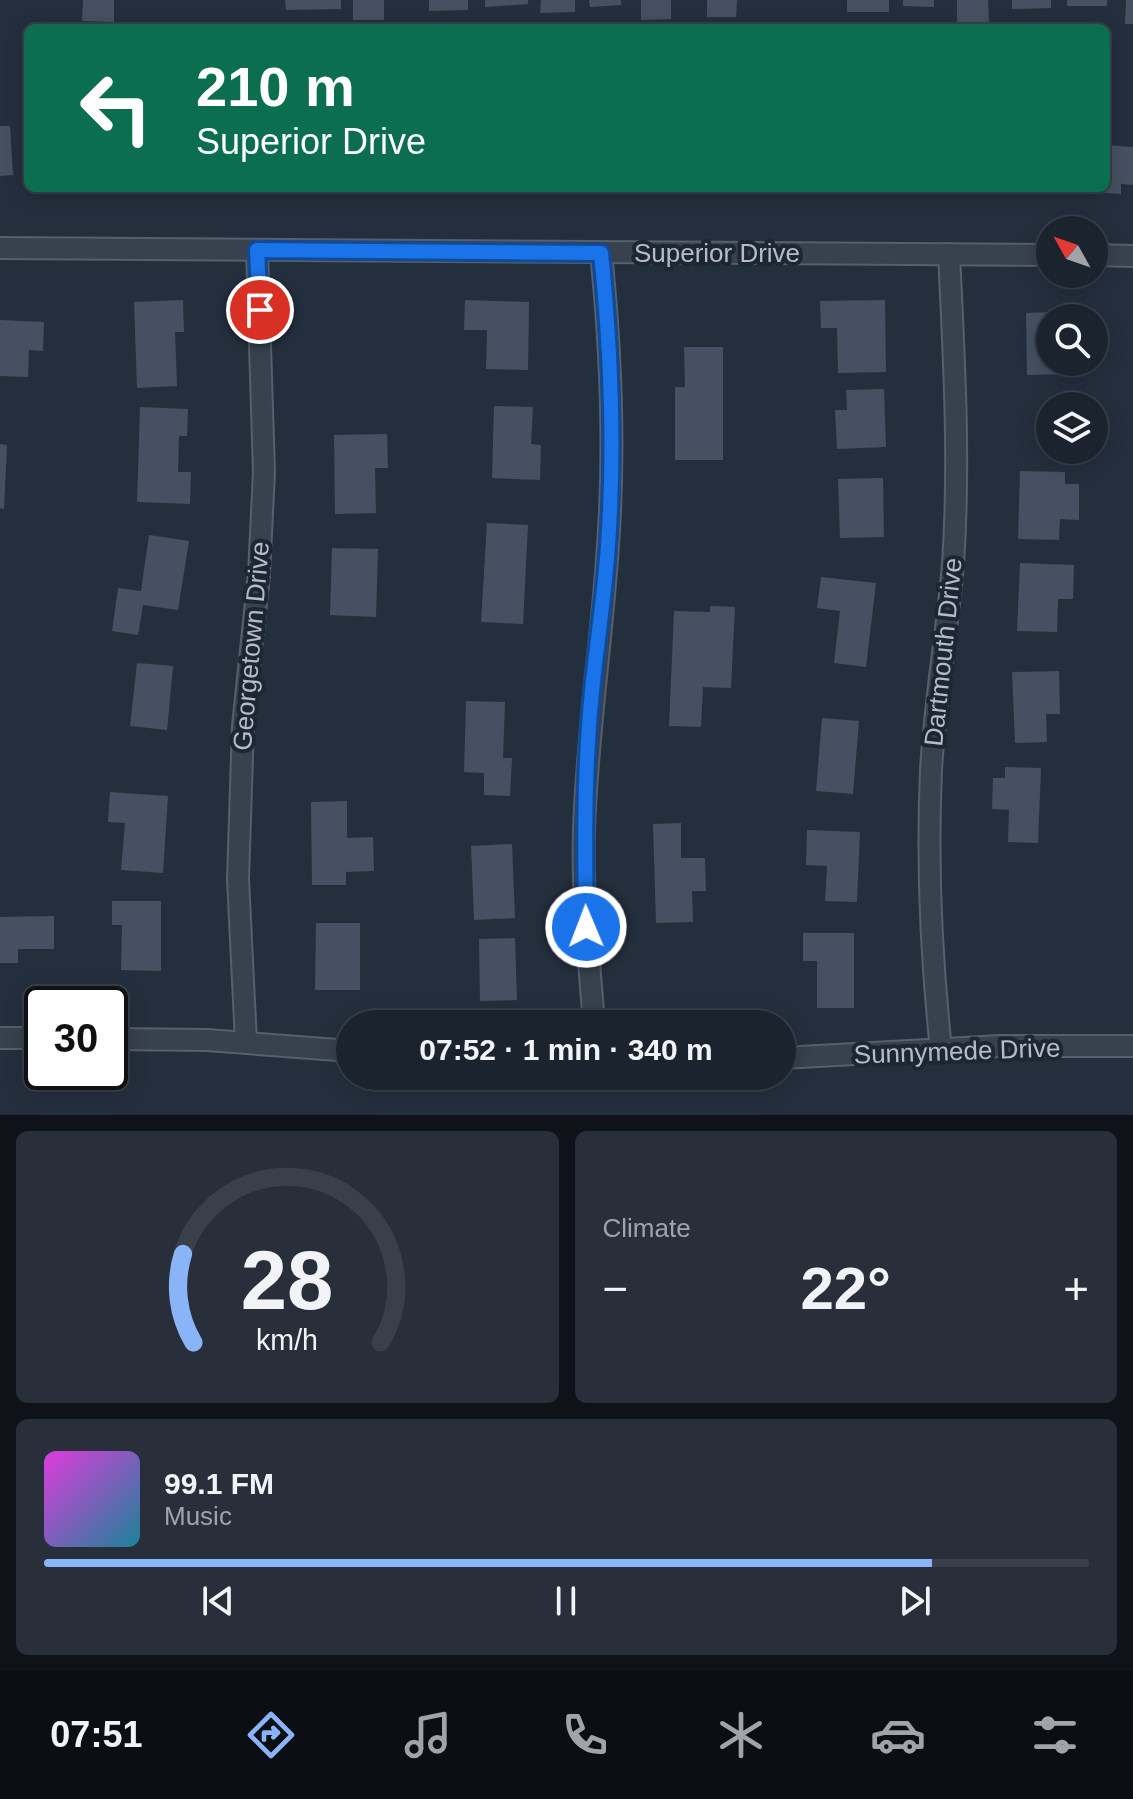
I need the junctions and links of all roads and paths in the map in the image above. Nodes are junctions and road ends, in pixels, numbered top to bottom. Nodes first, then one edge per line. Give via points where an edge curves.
1 (0, 248) edge
2 (257, 250) junction
3 (601, 253) junction
4 (949, 254) junction
5 (1036, 255) edge
6 (1108, 255) edge
7 (1133, 256) edge
8 (593, 1010) edge
9 (0, 1038) edge
10 (24, 1038) edge
11 (128, 1039) edge
12 (246, 1042) junction
13 (1133, 1046) edge
14 (941, 1049) junction
15 (336, 1050) edge
16 (796, 1057) edge

1 - 2 street, Superior Drive
2 - 3 street, Superior Drive
2 - 12 street, Georgetown Drive via 264,472 243,726 239,847
3 - 4 street, Superior Drive
3 - 8 street via 612,405 608,544 589,724 584,833
4 - 5 street, Superior Drive
4 - 14 street, Dartmouth Drive via 957,465 930,826
6 - 7 street
9 - 10 street
11 - 12 street
12 - 15 street
13 - 14 street, Sunnymede Drive
14 - 16 street, Sunnymede Drive

